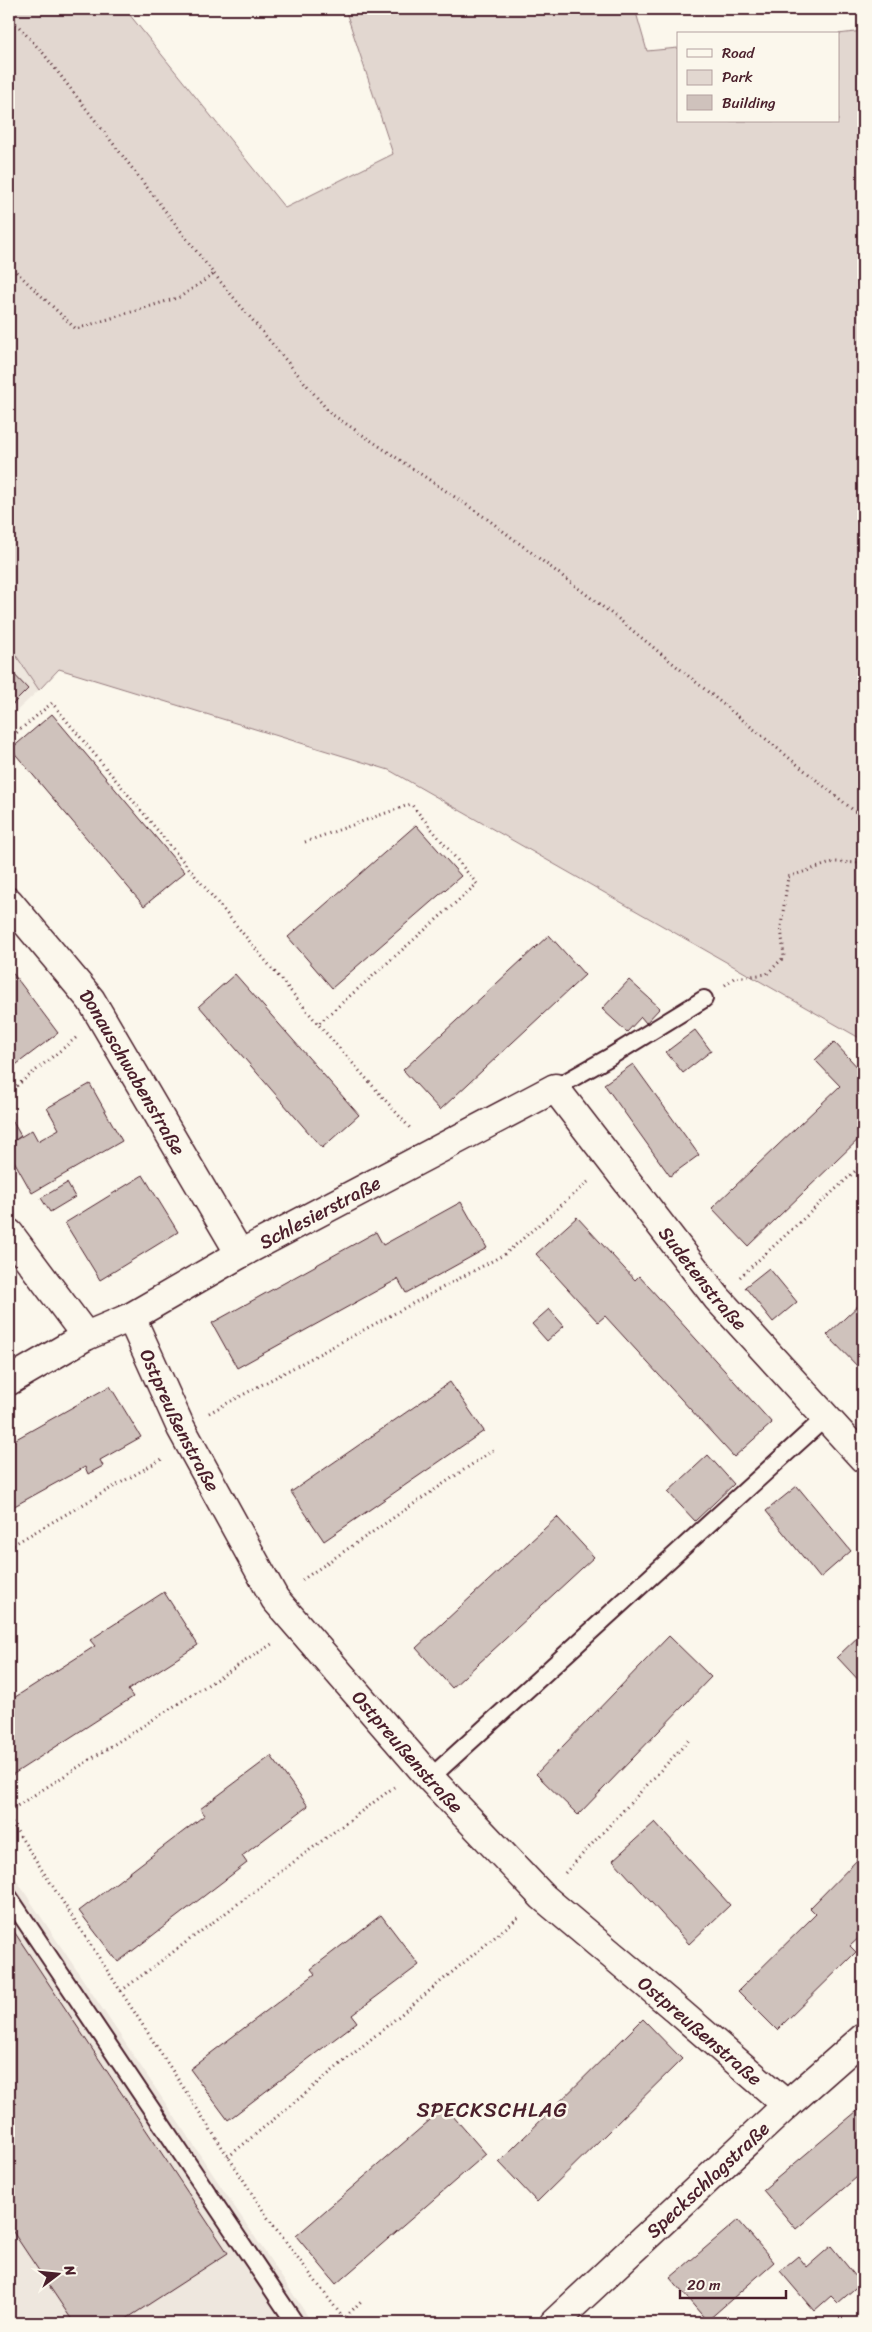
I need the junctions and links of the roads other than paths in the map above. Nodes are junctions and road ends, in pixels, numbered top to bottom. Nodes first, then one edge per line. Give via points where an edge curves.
1 (9, 902) edge
2 (704, 999) road end
3 (555, 1088) junction
4 (9, 1232) edge
5 (240, 1254) junction
6 (131, 1317) junction
7 (86, 1336) junction
8 (9, 1381) edge
9 (826, 1417) junction
10 (863, 1458) edge
11 (425, 1773) junction
12 (9, 1897) edge
13 (863, 2038) edge
14 (786, 2105) junction
15 (295, 2323) edge
16 (554, 2323) edge

1 - 5 street, Donauschwabenstraße via 91,1000
2 - 3 lane
3 - 5 street, Schlesierstraße
3 - 9 street, Sudetenstraße via 718,1298
4 - 7 street
5 - 6 street, Schlesierstraße
6 - 7 street, Schlesierstraße
6 - 11 street, Ostpreußenstraße via 185,1436 275,1599
7 - 8 street, Schlesierstraße
9 - 10 street, Sudetenstraße
9 - 11 lane
11 - 14 street, Ostpreußenstraße via 543,1897
12 - 15 lane
13 - 14 street, Speckschlagstraße
14 - 16 street, Speckschlagstraße

